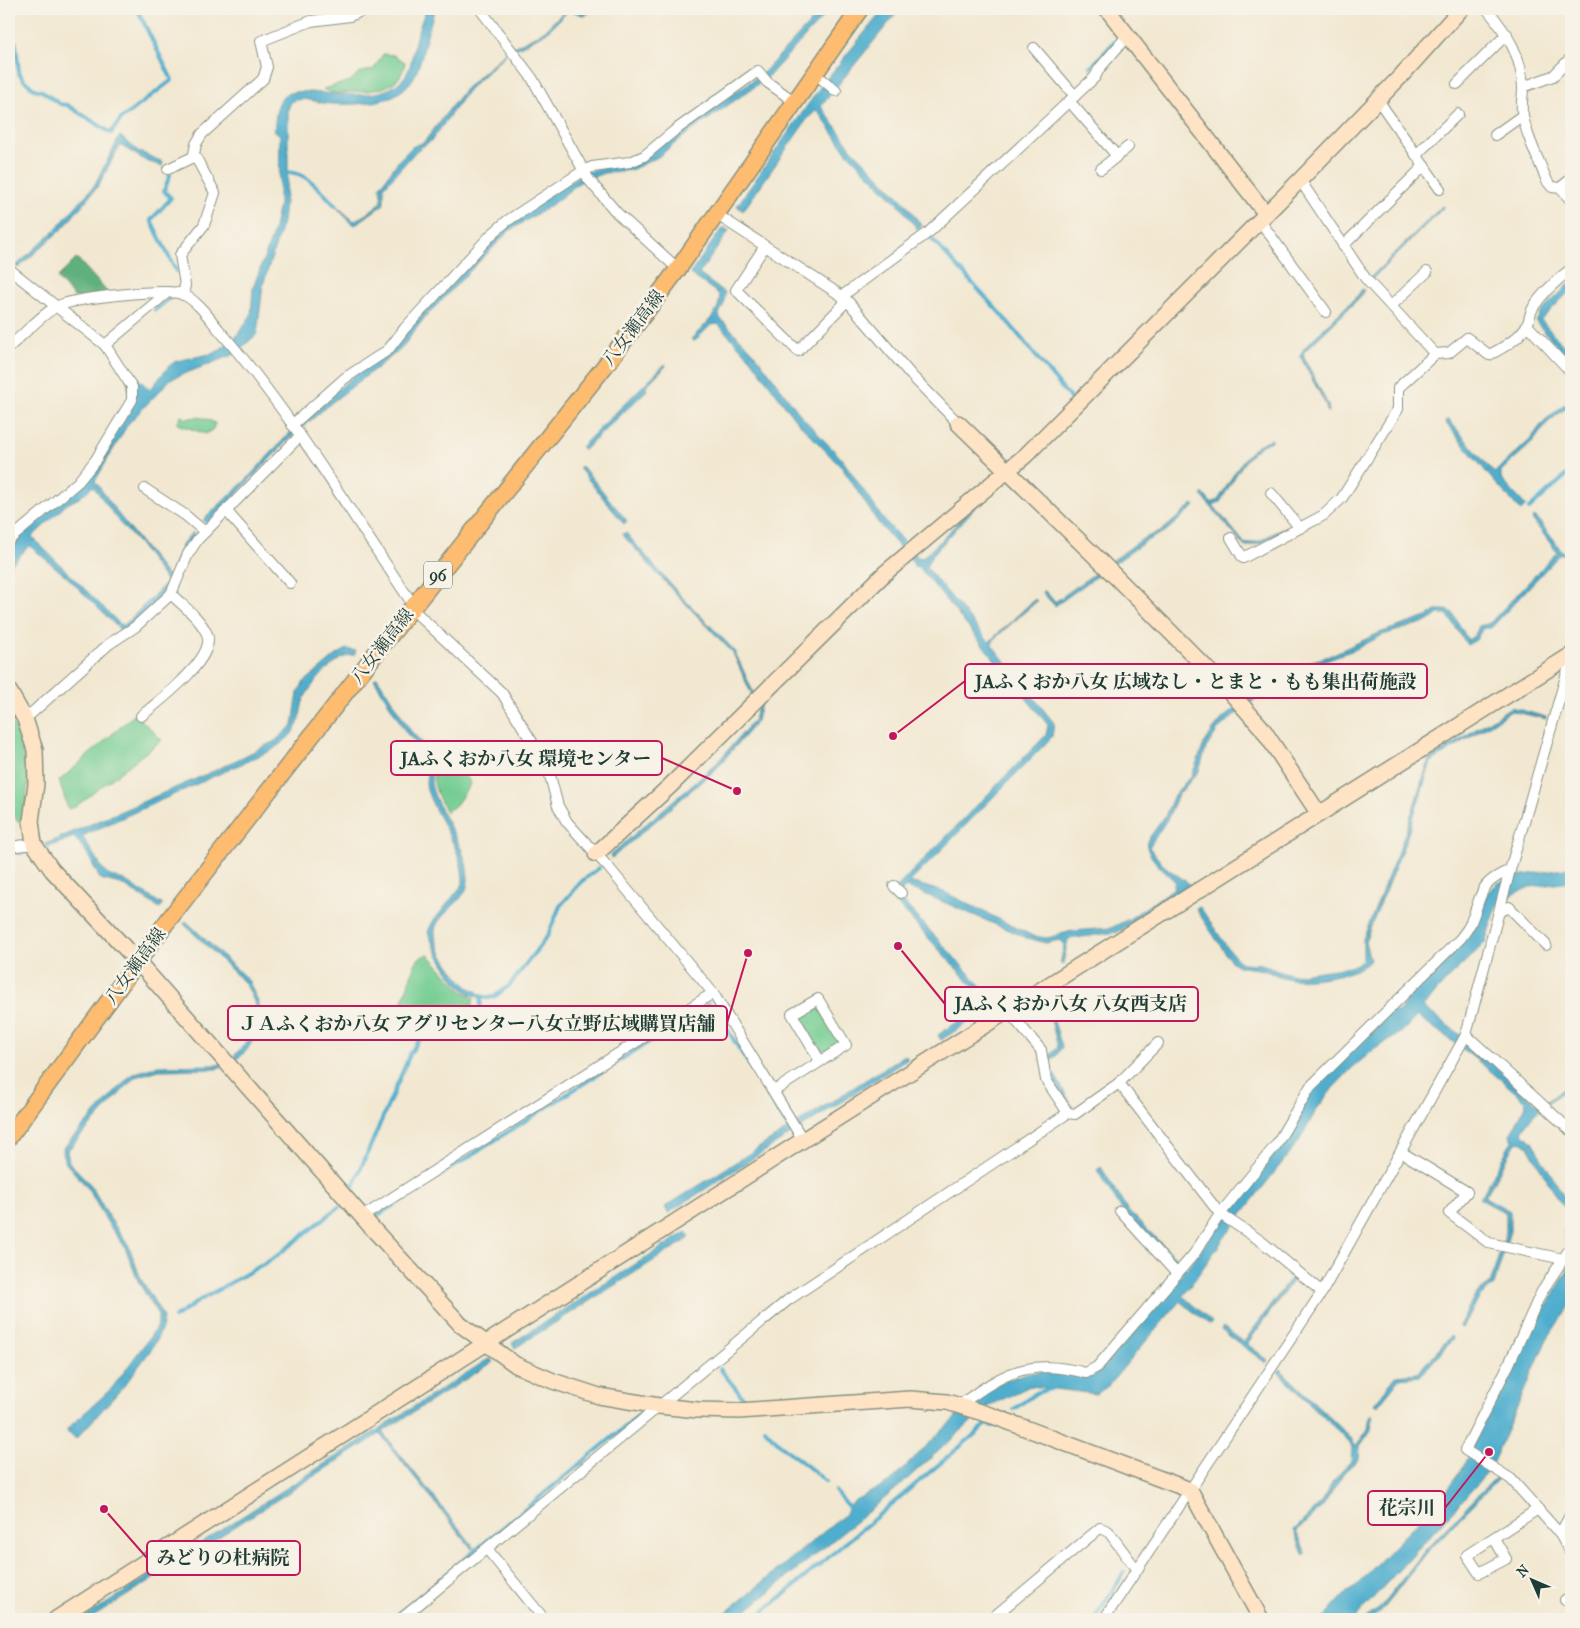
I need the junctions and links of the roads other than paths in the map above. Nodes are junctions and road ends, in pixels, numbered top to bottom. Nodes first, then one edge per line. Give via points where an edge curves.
1 (366, 9) edge
2 (480, 9) edge
3 (860, 9) edge
4 (1107, 9) edge
5 (1461, 9) edge
6 (1488, 9) edge
7 (1507, 34) junction
8 (1128, 36) junction
9 (1034, 48) dead end
10 (1571, 58) edge
11 (822, 80) dead end
12 (1457, 84) dead end
13 (1523, 87) junction
14 (836, 91) dead end
15 (788, 97) dead end
16 (1073, 99) junction
17 (1378, 100) junction
18 (1458, 114) dead end
19 (1523, 115) junction
20 (1495, 135) dead end
21 (1128, 147) dead end
22 (1416, 155) junction
23 (195, 156) junction
24 (1117, 156) junction
25 (1424, 166) junction
26 (168, 169) dead end
27 (1101, 169) dead end
28 (585, 174) junction
29 (1571, 179) edge
30 (1300, 180) junction
31 (1560, 188) junction
32 (1440, 189) dead end
33 (1571, 200) edge
34 (716, 214) junction
35 (1263, 217) junction
36 (765, 246) junction
37 (1344, 246) junction
38 (678, 269) junction
39 (1571, 269) edge
40 (12, 271) edge
41 (1427, 272) dead end
42 (168, 292) junction
43 (183, 295) junction
44 (844, 297) junction
45 (58, 306) junction
46 (1391, 306) junction
47 (1326, 312) dead end
48 (1527, 325) junction
49 (105, 345) junction
50 (9, 347) edge
51 (1436, 354) junction
52 (1571, 372) edge
53 (958, 424) joint
54 (296, 431) junction
55 (1008, 472) junction
56 (145, 489) dead end
57 (1270, 493) dead end
58 (228, 508) junction
59 (1297, 523) junction
60 (205, 532) junction
61 (1231, 538) dead end
62 (9, 540) edge
63 (290, 583) dead end
64 (171, 594) junction
65 (413, 607) junction
66 (1571, 654) edge
67 (1571, 659) edge
68 (9, 691) edge
69 (141, 716) dead end
70 (25, 719) junction
71 (1319, 814) junction
72 (9, 847) edge
73 (37, 848) junction
74 (596, 854) junction
75 (1510, 870) junction
76 (1501, 908) junction
77 (1546, 945) dead end
78 (138, 962) junction
79 (714, 993) junction
80 (1008, 1011) junction
81 (1466, 1035) junction
82 (1158, 1043) dead end
83 (820, 1061) junction
84 (1119, 1083) junction
85 (774, 1091) junction
86 (1068, 1113) junction
87 (1571, 1131) edge
88 (9, 1136) edge
89 (804, 1140) junction
90 (1401, 1152) junction
91 (1120, 1211) dead end
92 (1220, 1214) junction
93 (362, 1216) junction
94 (1571, 1247) edge
95 (1563, 1259) junction
96 (1177, 1274) junction
97 (1322, 1292) junction
98 (485, 1343) junction
99 (960, 1405) junction
100 (659, 1406) junction
101 (1190, 1490) junction
102 (1538, 1510) junction
103 (1571, 1514) edge
104 (1560, 1534) junction
105 (1494, 1538) dead end
106 (487, 1549) junction
107 (1571, 1554) edge
108 (1137, 1570) junction
109 (56, 1619) edge
110 (401, 1619) edge
111 (544, 1619) edge
112 (992, 1619) edge
113 (1104, 1619) edge
114 (1261, 1619) edge

1 - 23 street via 350,16 311,21 261,41 267,68 263,79 202,134 196,144
2 - 28 street via 532,78
3 - 34 main road, 八女瀬高線 / 96
4 - 8 street
5 - 17 street
6 - 7 street
7 - 12 street
7 - 13 street via 1516,52
8 - 16 street via 1098,69 1095,78
8 - 35 street
9 - 16 street
10 - 13 street via 1553,76
11 - 14 street
13 - 19 street
15 - 28 street via 758,70 644,156 630,162 592,167
16 - 24 street
16 - 44 street via 929,232
17 - 22 street
17 - 30 street
18 - 22 street
19 - 20 street
19 - 31 street via 1547,180 1552,187
21 - 24 street
22 - 25 street
23 - 26 street
23 - 43 street via 215,193 204,225 180,255 185,285
24 - 27 street
25 - 32 street
25 - 37 street
28 - 38 street via 617,213
28 - 54 street via 507,221 388,350 346,378
29 - 31 street
30 - 35 street
30 - 37 street
31 - 33 street
34 - 36 street
34 - 38 main road, 八女瀬高線 / 96
35 - 47 street
35 - 55 street
36 - 44 street
36 - 44 street via 736,290 798,352 843,305
37 - 46 street via 1366,279
38 - 65 main road, 八女瀬高線 / 96
39 - 48 street via 1547,290 1532,309
40 - 45 street
41 - 46 street
42 - 43 street
42 - 45 street
42 - 49 street
43 - 54 street via 202,310 230,342
44 - 53 street
45 - 49 street
45 - 50 street
46 - 51 street
48 - 51 street via 1516,337 1489,355 1467,338 1449,353
48 - 52 street
49 - 62 street via 132,387 132,400 95,461 78,482
51 - 59 street via 1398,388 1398,409 1342,498 1324,515
53 - 55 street
54 - 58 street
54 - 65 street
55 - 71 street via 1237,699 1295,775
55 - 74 street via 903,558
56 - 60 street
57 - 59 street
58 - 60 street
58 - 63 street
59 - 61 street via 1243,558
60 - 64 street via 188,554
64 - 69 street via 197,619 208,640 196,667
64 - 70 street
65 - 74 street via 502,693 548,768 558,806 567,822
65 - 78 main road, 八女瀬高線 / 96
66 - 71 street
67 - 75 street
68 - 70 street
70 - 73 street via 35,750 36,784 31,822
71 - 80 street
72 - 73 street
73 - 78 street via 52,870
74 - 79 street
75 - 76 street
75 - 92 street via 1484,886 1471,923 1460,939 1310,1087 1276,1145
76 - 77 street via 1509,907
76 - 81 street
78 - 88 main road, 八女瀬高線 / 96
78 - 93 street
79 - 85 street
79 - 93 street
80 - 86 street via 1041,1050 1046,1080
80 - 89 street
81 - 87 street
81 - 90 street
82 - 84 street
83 - 83 street via 846,1045 818,999 792,1014
83 - 85 street
84 - 86 street via 1084,1109 1075,1114
84 - 92 street
85 - 89 street
86 - 100 street via 788,1300
89 - 98 street
90 - 95 street via 1468,1192 1449,1213 1488,1243
90 - 97 street
91 - 96 street
92 - 96 street
92 - 97 street via 1261,1241
93 - 98 street via 461,1324
94 - 95 street
95 - 102 street via 1541,1293 1465,1450 1512,1479
96 - 99 street via 1097,1367 1086,1373 1062,1367 1011,1372 989,1383
97 - 101 street
98 - 100 street via 516,1365 553,1381 599,1396
98 - 109 street
99 - 100 street via 910,1399 739,1411
99 - 101 street
100 - 106 street
101 - 108 street
101 - 114 street
102 - 104 street
102 - 105 street
103 - 104 street
104 - 107 street
106 - 110 street
106 - 111 street
108 - 112 street via 1108,1531 1100,1528
108 - 113 street

